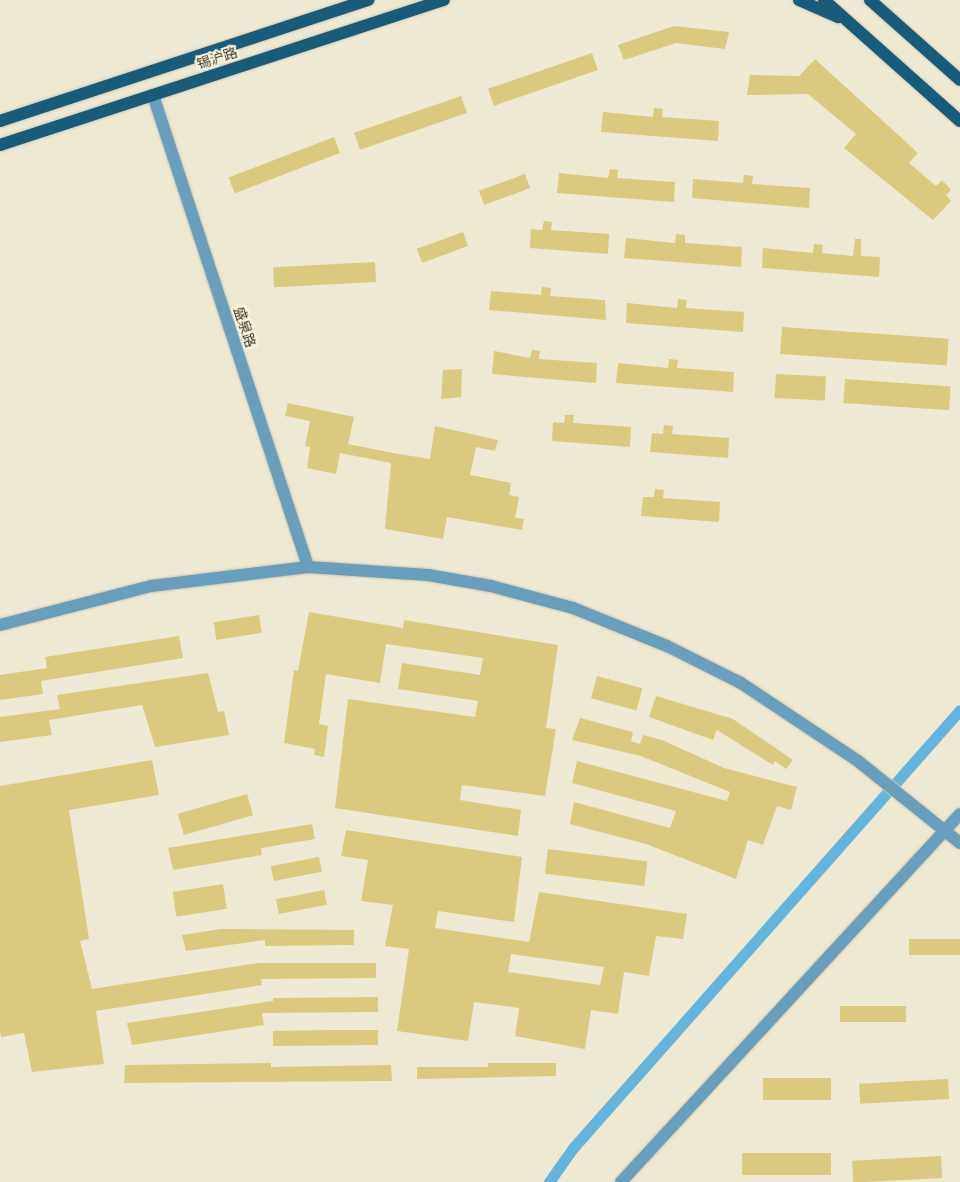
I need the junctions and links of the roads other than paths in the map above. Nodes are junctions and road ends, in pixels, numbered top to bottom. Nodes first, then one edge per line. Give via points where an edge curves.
1 (369, 0) edge
2 (444, 0) edge
3 (799, 0) edge
4 (824, 0) edge
5 (870, 0) edge
6 (846, 21) junction
7 (960, 80) edge
8 (153, 95) junction
9 (960, 121) edge
10 (0, 122) edge
11 (0, 145) edge
12 (308, 567) junction
13 (0, 625) edge
14 (960, 814) edge
15 (946, 830) junction
16 (960, 843) edge
17 (621, 1182) edge

1 - 10 main road, 锡沪路
2 - 8 main road, 锡沪路
3 - 6 main road
4 - 6 main road
5 - 7 main road
6 - 9 main road
8 - 11 main road, 锡沪路
8 - 12 street, 盛泉路
12 - 13 street via 151,586
12 - 15 street via 428,576 573,608 667,646 741,683 858,761
14 - 15 street
15 - 16 street
15 - 17 street

